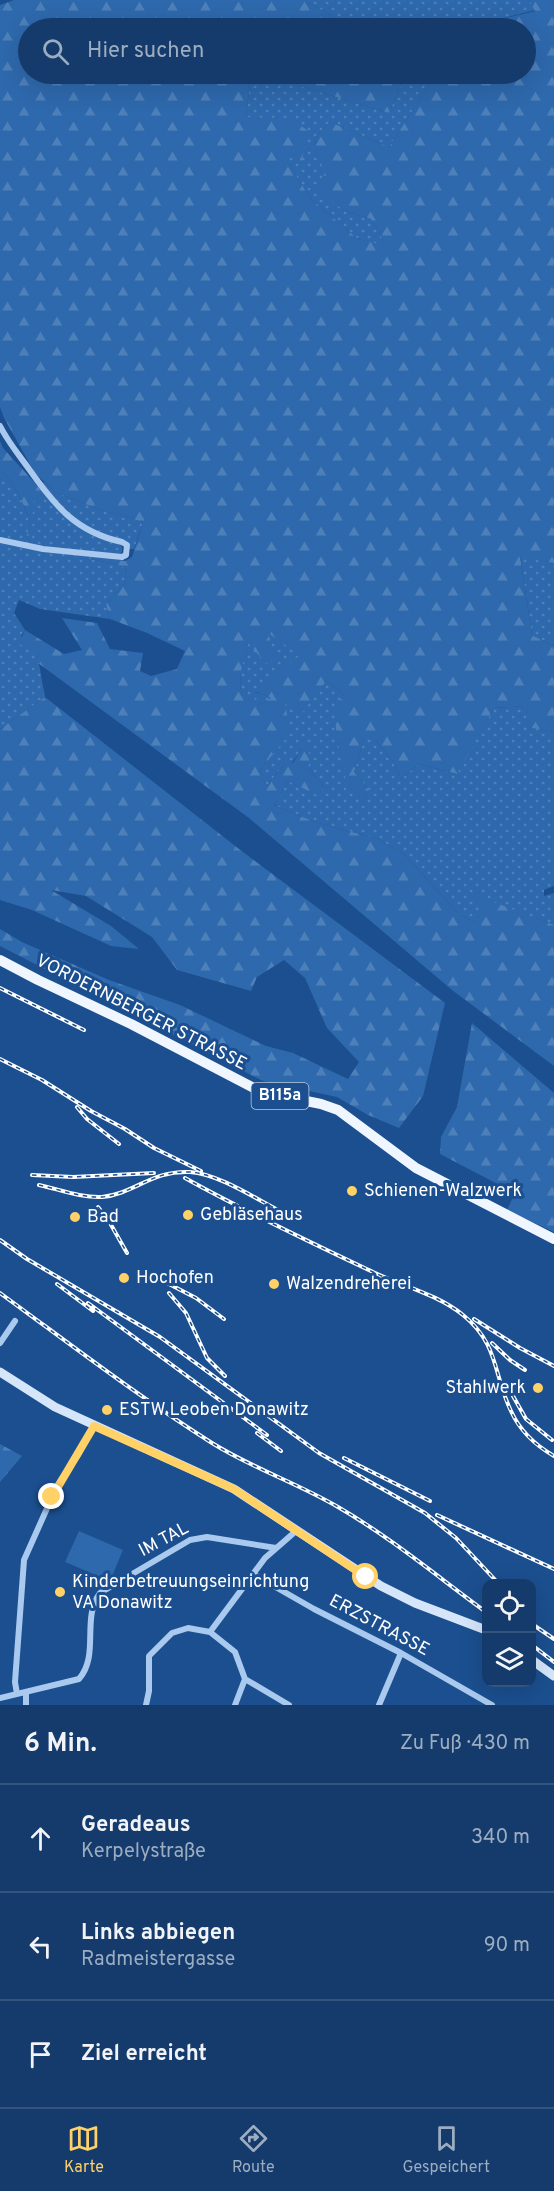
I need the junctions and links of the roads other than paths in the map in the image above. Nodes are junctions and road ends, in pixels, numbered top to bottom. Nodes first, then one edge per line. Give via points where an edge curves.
1 (0, 426) edge
2 (0, 540) edge
3 (0, 960) edge
4 (554, 1239) edge
5 (15, 1321) dead end
6 (0, 1343) edge
7 (0, 1371) edge
8 (94, 1426) junction
9 (296, 1531) junction
10 (276, 1548) junction
11 (253, 1574) junction
12 (482, 1628) edge
13 (210, 1632) junction
14 (401, 1653) junction
15 (536, 1663) edge
16 (554, 1676) edge
17 (245, 1679) junction
18 (26, 1692) junction
19 (17, 1694) junction
20 (0, 1698) edge
21 (26, 1705) edge
22 (146, 1705) edge
23 (235, 1705) edge
24 (289, 1705) edge
25 (379, 1705) edge
26 (492, 1705) edge

1 - 2 street via 61,510 89,531 127,545 128,551 122,557
3 - 4 main road, VORDERNBERGER STRASSE / B115a via 254,1088 338,1110 416,1168
5 - 6 street
7 - 8 main road via 55,1407
8 - 9 main road via 221,1481
8 - 19 street via 57,1486 24,1560
9 - 10 street
9 - 12 main road via 381,1586
10 - 11 street
10 - 18 street, IM TAL via 207,1537 190,1540 100,1593 93,1601 88,1660 79,1679
11 - 13 street
11 - 14 street, ERZSTRASSE
13 - 17 street via 235,1652
13 - 22 street via 188,1628 172,1633 155,1648 147,1662
14 - 25 street
14 - 26 street, ERZSTRASSE
15 - 16 main road
17 - 23 street
17 - 24 street
18 - 19 street, IM TAL
18 - 21 street
19 - 20 street, IM TAL

